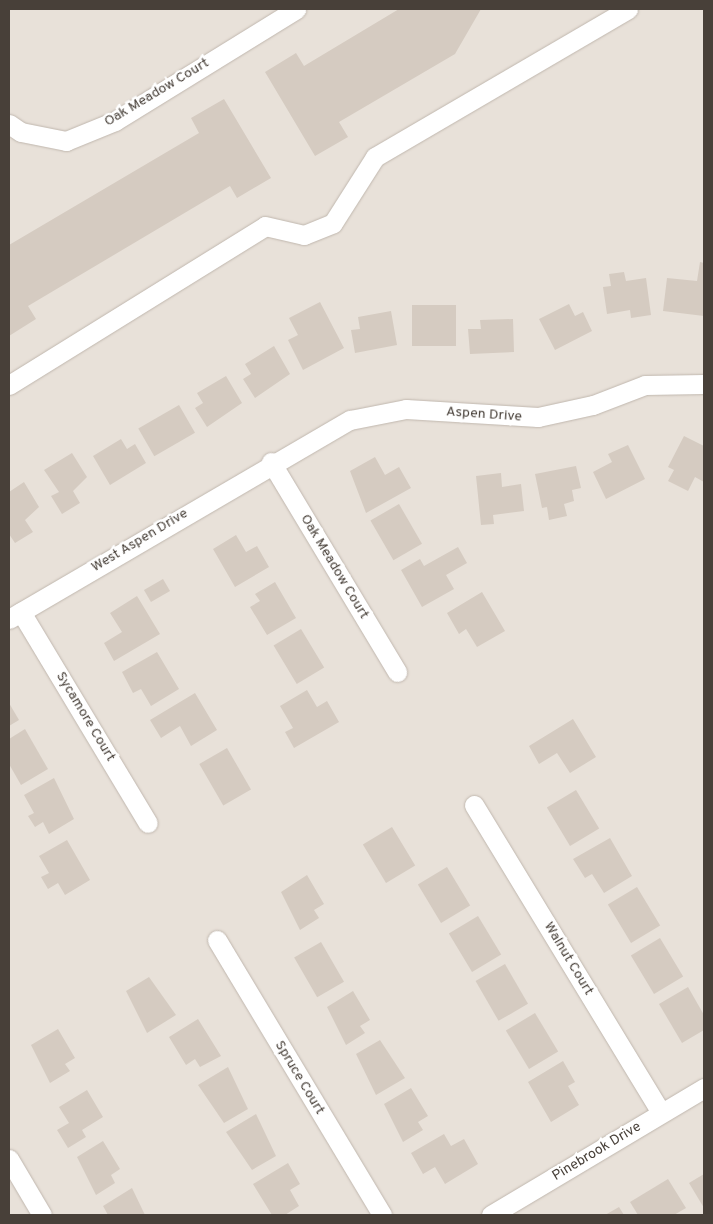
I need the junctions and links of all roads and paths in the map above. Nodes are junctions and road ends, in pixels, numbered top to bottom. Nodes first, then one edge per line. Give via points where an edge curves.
1 (296, 9) edge
2 (628, 9) edge
3 (9, 124) edge
4 (704, 384) edge
5 (9, 385) edge
6 (271, 462) junction
7 (15, 616) edge
8 (397, 672) dead end
9 (474, 805) dead end
10 (148, 823) dead end
11 (217, 940) dead end
12 (704, 1088) edge
13 (661, 1114) junction
14 (9, 1159) edge
15 (42, 1215) edge
16 (382, 1215) edge
17 (491, 1215) edge

1 - 3 street, Oak Meadow Court via 115,121 66,141 21,132
2 - 5 street via 375,157 333,223 304,235 266,226
4 - 6 street, Aspen Drive via 645,385 593,405 538,418 406,409 376,412 328,429
6 - 7 street, West Aspen Drive
6 - 8 street, Oak Meadow Court
7 - 10 street, Sycamore Court
9 - 13 street, Walnut Court
11 - 16 street, Spruce Court
12 - 13 street, Pinebrook Drive
13 - 17 street, Pinebrook Drive
14 - 15 street

